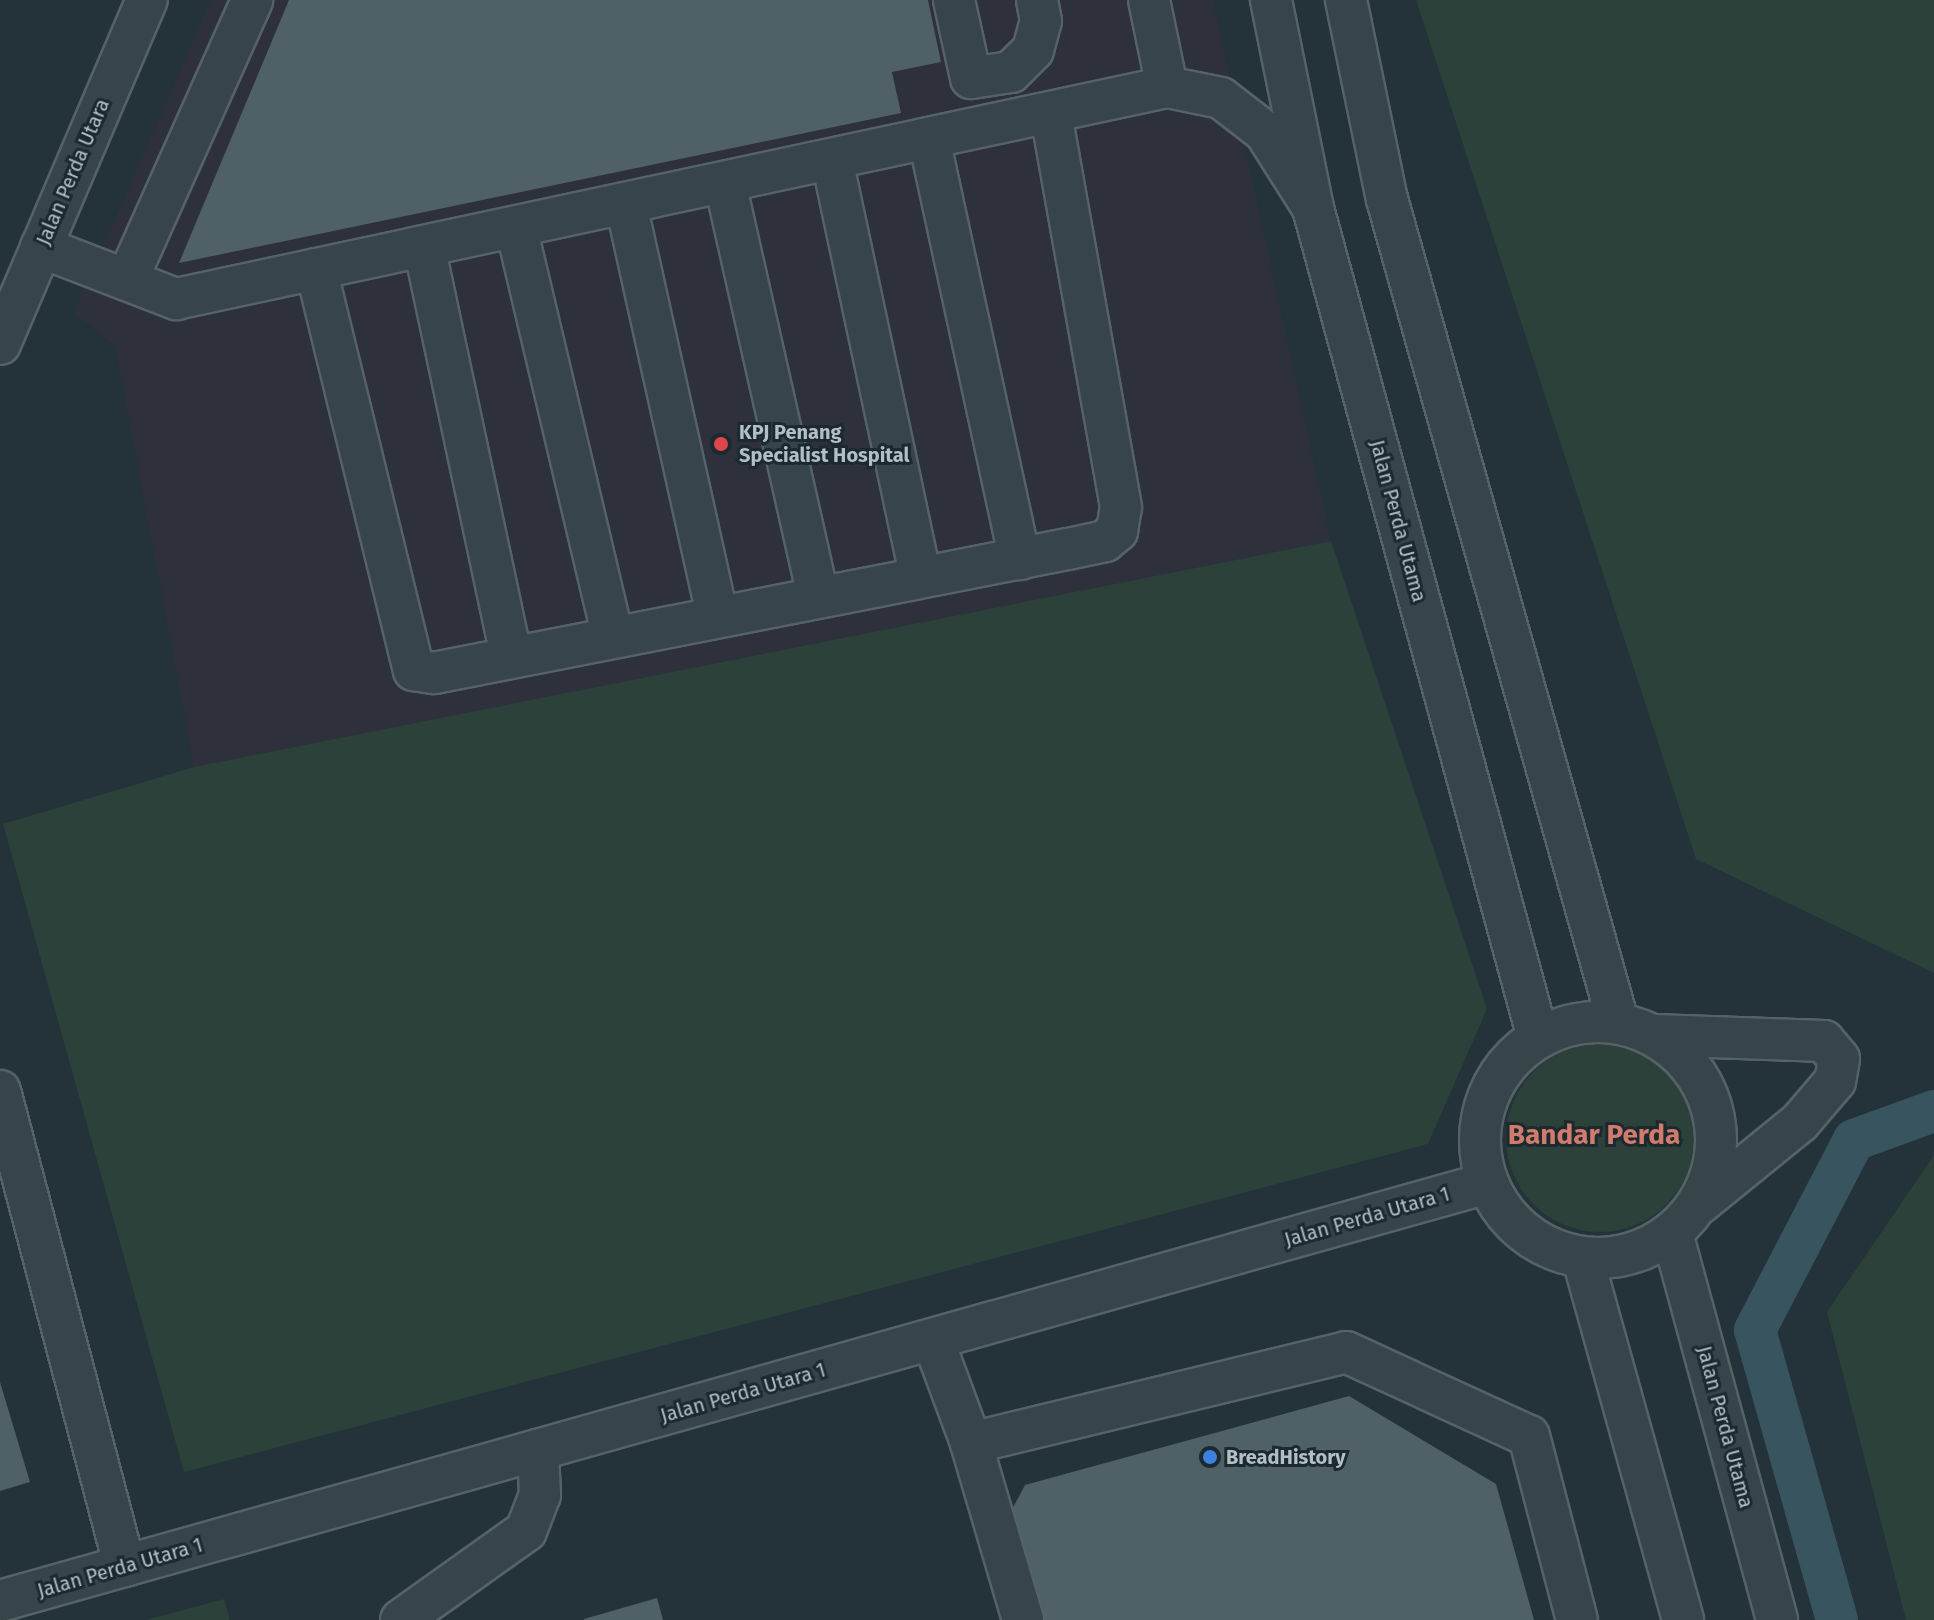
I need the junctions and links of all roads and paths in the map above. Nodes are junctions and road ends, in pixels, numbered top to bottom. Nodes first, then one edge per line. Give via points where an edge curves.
1 (147, 0) edge
2 (252, 0) edge
3 (954, 0) edge
4 (1037, 0) edge
5 (1149, 0) edge
6 (1271, 0) edge
7 (1346, 0) edge
8 (971, 78) junction
9 (1167, 87) junction
10 (1051, 114) junction
11 (981, 129) junction
12 (929, 139) junction
13 (832, 160) junction
14 (725, 183) junction
15 (626, 204) junction
16 (1313, 208) junction
17 (516, 227) junction
18 (424, 246) junction
19 (41, 247) junction
20 (316, 269) junction
21 (127, 280) junction
22 (1, 339) edge
23 (1020, 559) junction
24 (921, 577) junction
25 (818, 597) junction
26 (717, 616) junction
27 (613, 636) junction
28 (511, 655) junction
29 (1636, 1028) junction
30 (1538, 1038) junction
31 (0, 1091) edge
32 (1487, 1183) junction
33 (1699, 1204) junction
34 (1672, 1233) junction
35 (1583, 1259) junction
36 (933, 1340) junction
37 (971, 1443) junction
38 (538, 1450) junction
39 (125, 1566) junction
40 (0, 1601) edge
41 (401, 1620) edge
42 (1023, 1620) edge
43 (1577, 1620) edge
44 (1683, 1620) edge
45 (1777, 1620) edge

1 - 19 street, Jalan Perda Utara
2 - 21 street
3 - 8 street
4 - 8 street via 1041,21 1033,50 1011,72
5 - 9 street
6 - 16 street, Jalan Perda Utama
7 - 29 street via 1387,199
8 - 11 street
9 - 10 street
9 - 16 street via 1221,98 1265,132
10 - 11 street
10 - 23 street via 1121,507 1117,531 1105,541
11 - 12 street
12 - 13 street
12 - 23 street
13 - 14 street
13 - 24 street
14 - 15 street
14 - 25 street
15 - 17 street
15 - 26 street
16 - 30 street, Jalan Perda Utama
17 - 18 street
17 - 27 street
18 - 20 street
18 - 28 street
19 - 21 street
19 - 22 street, Jalan Perda Utara
20 - 21 street via 176,299
20 - 28 street via 414,670 434,673
23 - 24 street
24 - 25 street
25 - 26 street
26 - 27 street
27 - 28 street
29 - 30 street via 1582,1022
29 - 33 street via 1685,1059 1706,1091 1717,1129 1714,1168
29 - 33 street via 1824,1041 1839,1059 1835,1081 1800,1122
30 - 32 street via 1496,1079 1482,1112
31 - 39 street
32 - 35 street via 1527,1236
32 - 36 street, Jalan Perda Utara 1
33 - 34 street
34 - 35 street via 1639,1253
34 - 45 street, Jalan Perda Utama
35 - 44 street
36 - 37 street
36 - 38 street, Jalan Perda Utara 1
37 - 42 street
37 - 43 street via 1346,1352 1529,1436
38 - 39 street, Jalan Perda Utara 1
38 - 41 street via 540,1495 526,1531
39 - 40 street, Jalan Perda Utara 1

